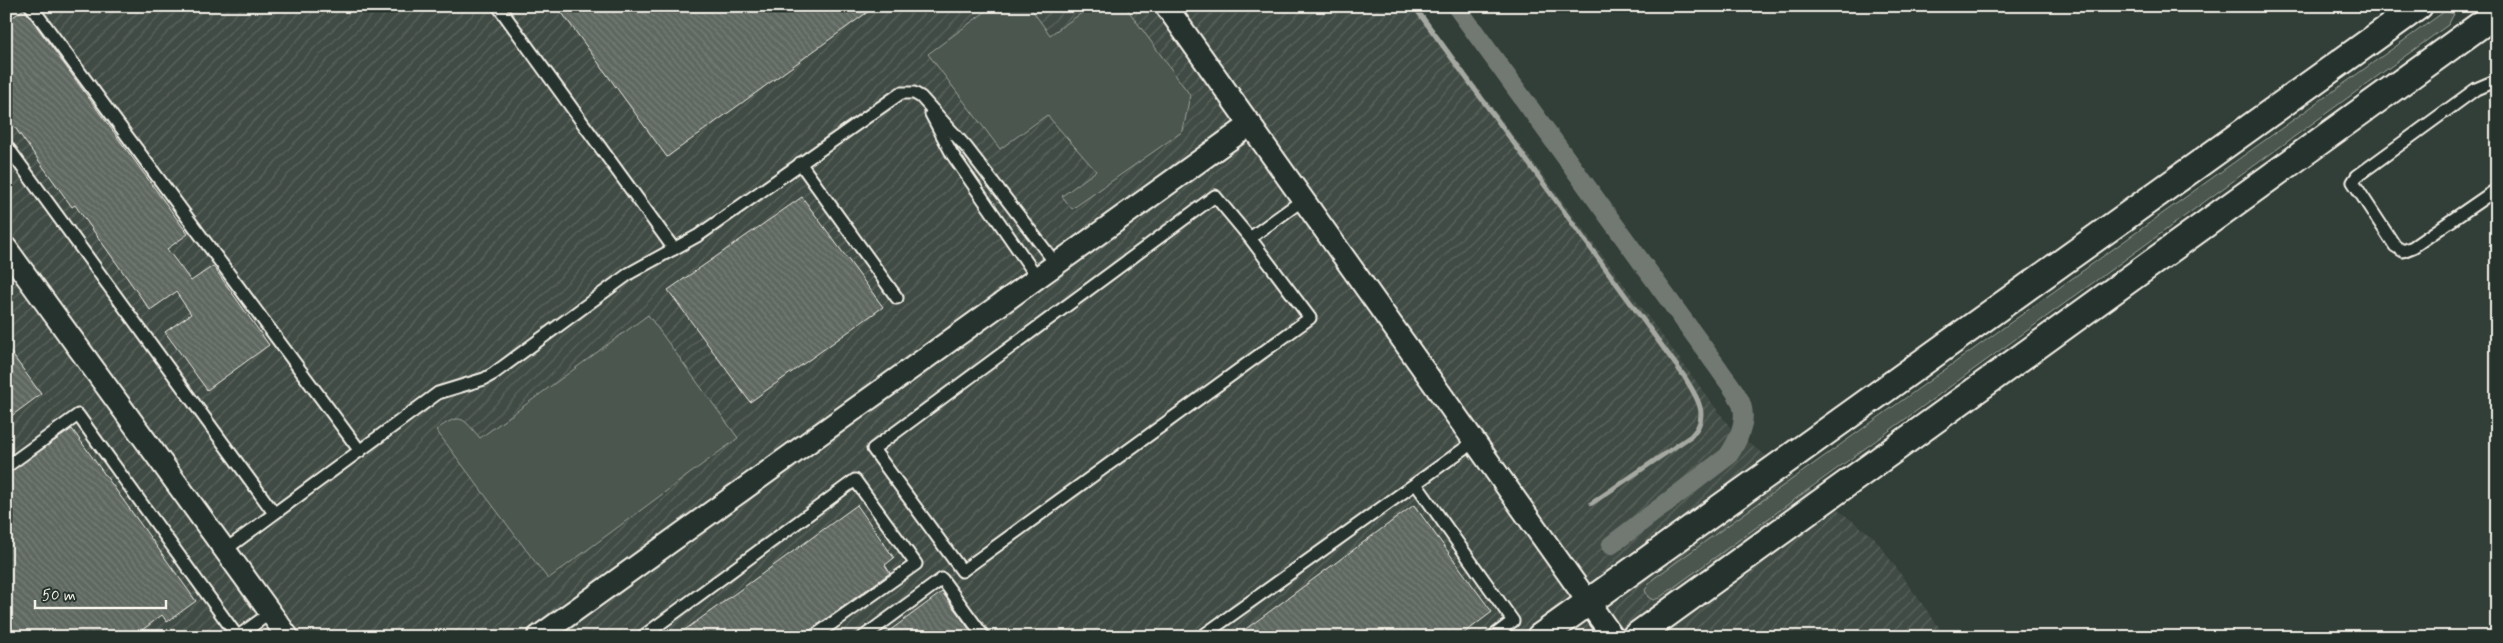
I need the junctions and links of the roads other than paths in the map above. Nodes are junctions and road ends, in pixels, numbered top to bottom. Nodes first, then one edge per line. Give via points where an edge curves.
1 (31, 6) edge
2 (498, 6) edge
3 (1166, 6) edge
4 (2419, 6) edge
5 (2497, 13) edge
6 (2497, 80) edge
7 (924, 102) junction
8 (1251, 124) junction
9 (6, 145) edge
10 (800, 163) junction
11 (2497, 190) edge
12 (1304, 199) junction
13 (1250, 238) junction
14 (6, 248) edge
15 (674, 249) junction
16 (1056, 264) junction
17 (1037, 277) junction
18 (897, 298) dead end
19 (1475, 442) junction
20 (360, 451) junction
21 (6, 467) edge
22 (1416, 484) junction
23 (274, 513) junction
24 (225, 550) junction
25 (1588, 601) junction
26 (270, 613) junction
27 (237, 637) edge
28 (288, 637) edge
29 (538, 637) edge
30 (642, 637) edge
31 (813, 637) edge
32 (863, 637) edge
33 (984, 637) edge
34 (1201, 637) edge
35 (1492, 637) edge
36 (1540, 637) edge
37 (1613, 637) edge
38 (1635, 637) edge

1 - 20 lane
2 - 15 lane
3 - 8 street
4 - 25 street
5 - 38 street
6 - 11 lane via 2476,89 2357,176 2354,182 2394,246 2403,251
7 - 10 lane via 914,93 901,93
7 - 16 lane via 967,148
7 - 17 lane via 952,154
8 - 12 street
8 - 16 street
9 - 23 lane
10 - 15 lane via 699,235
10 - 18 lane
12 - 13 lane
12 - 19 street
13 - 13 lane via 1310,318 962,572 873,449 1215,196
14 - 24 street
15 - 20 lane via 630,273 493,374 438,393
16 - 17 street
17 - 29 street
19 - 22 lane
19 - 25 street
20 - 23 lane
21 - 27 lane via 78,415
22 - 34 lane
22 - 35 lane via 1513,621
23 - 24 lane
24 - 26 street
25 - 36 street
25 - 37 street
26 - 27 lane
26 - 28 street
30 - 31 lane via 856,480 916,564
32 - 33 lane via 942,579

